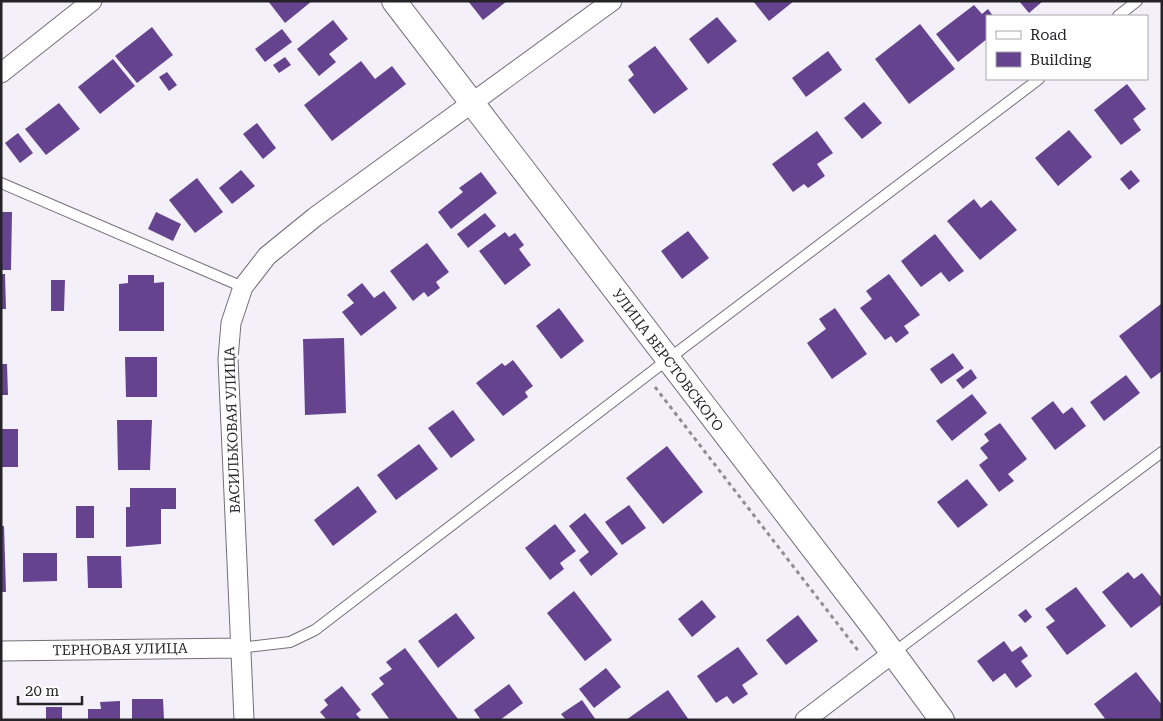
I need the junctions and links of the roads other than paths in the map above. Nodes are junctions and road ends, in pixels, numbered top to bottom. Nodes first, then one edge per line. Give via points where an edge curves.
1 (92, 1) edge
2 (394, 1) edge
3 (612, 1) edge
4 (1137, 1) edge
5 (1119, 15) edge
6 (1, 73) edge
7 (1038, 80) edge
8 (472, 105) junction
9 (1, 183) edge
10 (243, 287) junction
11 (667, 360) junction
12 (1162, 452) edge
13 (240, 648) junction
14 (1, 651) edge
15 (892, 653) junction
16 (244, 720) edge
17 (805, 720) edge
18 (942, 720) edge

1 - 6 street
2 - 8 street, УЛИЦА ВЕРСТОВСКОГО
3 - 8 street, ВАСИЛЬКОВАЯ УЛИЦА
4 - 5 lane
7 - 11 lane
8 - 10 street, ВАСИЛЬКОВАЯ УЛИЦА via 316,217 267,256
8 - 11 street, УЛИЦА ВЕРСТОВСКОГО
9 - 10 lane
10 - 13 street, ВАСИЛЬКОВАЯ УЛИЦА via 231,323 228,359
11 - 13 lane via 315,630 290,642
11 - 15 street, УЛИЦА ВЕРСТОВСКОГО
12 - 15 lane
13 - 14 street, ТЕРНОВАЯ УЛИЦА
13 - 16 street, ВАСИЛЬКОВАЯ УЛИЦА
15 - 17 street
15 - 18 street, УЛИЦА ВЕРСТОВСКОГО

